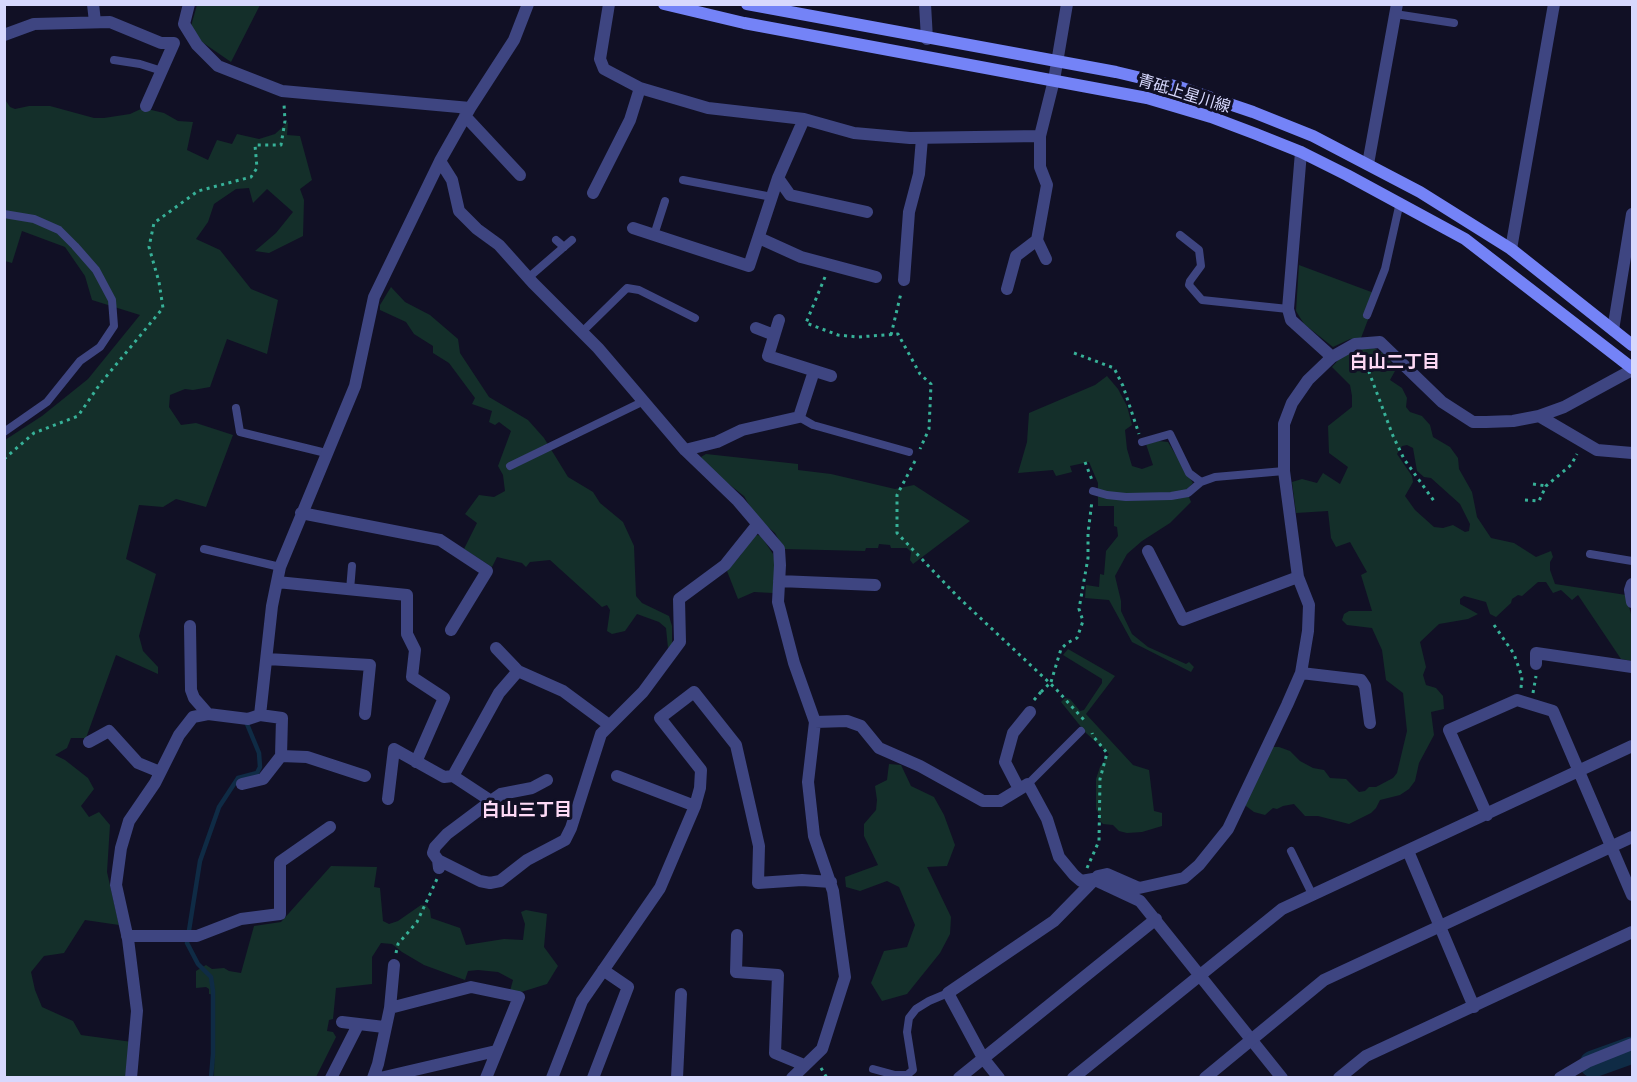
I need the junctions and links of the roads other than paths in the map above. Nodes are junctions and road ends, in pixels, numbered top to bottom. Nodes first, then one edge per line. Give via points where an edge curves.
1 (93, 4) edge
2 (189, 4) edge
3 (528, 4) edge
4 (609, 4) edge
5 (664, 4) edge
6 (747, 4) edge
7 (925, 4) edge
8 (1067, 4) edge
9 (1554, 4) edge
10 (762, 6) edge
11 (1396, 9) edge
12 (95, 22) junction
13 (1454, 23) dead end
14 (184, 24) junction
15 (4, 35) edge
16 (927, 39) junction
17 (174, 43) junction
18 (114, 60) dead end
19 (1058, 62) junction
20 (162, 71) junction
21 (1054, 80) junction
22 (640, 88) junction
23 (146, 106) dead end
24 (468, 112) junction
25 (804, 119) junction
26 (1040, 136) junction
27 (922, 138) junction
28 (1301, 152) junction
29 (440, 161) junction
30 (1368, 164) junction
31 (520, 175) dead end
32 (778, 178) junction
33 (683, 180) dead end
34 (593, 193) dead end
35 (772, 197) junction
36 (665, 201) dead end
37 (1400, 202) junction
38 (867, 212) dead end
39 (4, 214) edge
40 (1632, 214) edge
41 (633, 228) dead end
42 (654, 235) junction
43 (1180, 235) dead end
44 (759, 238) junction
45 (556, 240) dead end
46 (572, 240) dead end
47 (1038, 240) junction
48 (564, 247) junction
49 (1511, 249) junction
50 (1046, 260) dead end
51 (876, 277) dead end
52 (528, 278) junction
53 (904, 280) dead end
54 (1007, 289) dead end
55 (1288, 309) junction
56 (1367, 315) dead end
57 (695, 318) dead end
58 (779, 320) dead end
59 (756, 328) dead end
60 (1613, 330) junction
61 (582, 332) junction
62 (774, 335) junction
63 (1632, 345) edge
64 (1332, 357) junction
65 (1632, 369) edge
66 (814, 371) junction
67 (831, 376) dead end
68 (644, 401) junction
69 (236, 408) dead end
70 (1539, 416) junction
71 (799, 417) junction
72 (4, 432) edge
73 (1142, 442) road end
74 (686, 450) junction
75 (909, 452) dead end
76 (326, 453) junction
77 (1632, 453) edge
78 (510, 466) dead end
79 (1284, 471) junction
80 (1201, 482) junction
81 (1093, 490) road end
82 (302, 513) junction
83 (757, 525) junction
84 (204, 549) dead end
85 (1148, 551) dead end
86 (1590, 554) dead end
87 (1632, 561) edge
88 (352, 566) dead end
89 (280, 567) junction
90 (1298, 577) junction
91 (779, 581) junction
92 (277, 582) junction
93 (1632, 584) edge
94 (875, 585) dead end
95 (350, 590) junction
96 (1632, 602) edge
97 (190, 626) dead end
98 (451, 630) dead end
99 (496, 648) dead end
100 (267, 659) junction
101 (1536, 664) road end
102 (1632, 667) edge
103 (518, 671) junction
104 (1301, 673) junction
105 (1030, 712) dead end
106 (208, 714) junction
107 (365, 714) dead end
108 (260, 715) junction
109 (815, 722) junction
110 (1370, 723) dead end
111 (609, 725) junction
112 (1081, 731) dead end
113 (89, 742) dead end
114 (1632, 746) edge
115 (281, 756) junction
116 (416, 762) junction
117 (1579, 771) junction
118 (160, 772) junction
119 (365, 776) dead end
120 (453, 776) junction
121 (617, 776) dead end
122 (547, 780) dead end
123 (242, 784) dead end
124 (1024, 786) junction
125 (388, 799) dead end
126 (491, 801) junction
127 (695, 806) junction
128 (1487, 814) junction
129 (330, 827) dead end
130 (1632, 837) edge
131 (1612, 847) junction
132 (1291, 850) dead end
133 (1407, 851) junction
134 (1087, 880) junction
135 (831, 882) junction
136 (1312, 894) junction
137 (1632, 895) edge
138 (1156, 919) junction
139 (1440, 927) junction
140 (1632, 932) edge
141 (737, 935) dead end
142 (127, 936) junction
143 (394, 965) road end
144 (603, 970) junction
145 (1200, 975) junction
146 (948, 993) junction
147 (681, 994) dead end
148 (1474, 1007) junction
149 (390, 1008) junction
150 (342, 1022) dead end
151 (358, 1025) junction
152 (384, 1028) junction
153 (1253, 1040) junction
154 (1632, 1044) edge
155 (496, 1051) junction
156 (983, 1058) junction
157 (804, 1065) junction
158 (873, 1069) dead end
159 (131, 1077) edge
160 (331, 1077) edge
161 (374, 1077) edge
162 (380, 1077) edge
163 (486, 1077) edge
164 (552, 1077) edge
165 (593, 1077) edge
166 (677, 1077) edge
167 (792, 1077) edge
168 (959, 1077) edge
169 (999, 1077) edge
170 (1073, 1077) edge
171 (1205, 1077) edge
172 (1282, 1077) edge
173 (1339, 1077) edge
174 (1560, 1077) edge

1 - 12 street
2 - 14 street
3 - 24 street via 514,40
4 - 22 street via 600,59 604,69
5 - 21 main road, 青砥上星川線 via 744,23
6 - 10 main road, 青砥上星川線
7 - 16 street
8 - 19 street
9 - 49 street
10 - 16 main road, 青砥上星川線
11 - 13 lane
11 - 30 street
12 - 15 street via 34,24
12 - 17 street via 110,22 161,43
14 - 17 street
14 - 24 street via 197,45 218,66 282,91
16 - 19 main road, 青砥上星川線
17 - 20 street
18 - 20 lane
19 - 21 street
19 - 30 main road, 青砥上星川線 via 1179,87 1313,136
20 - 23 street
21 - 26 street
21 - 28 main road, 青砥上星川線 via 1147,98 1211,117
22 - 25 street via 708,108
22 - 34 street via 630,120
24 - 29 street
24 - 31 street
25 - 27 street via 854,134
25 - 32 street
26 - 27 street
26 - 47 street via 1040,167 1047,185
27 - 53 street via 919,174 909,212
28 - 37 main road, 青砥上星川線
28 - 55 street
29 - 52 street via 452,180 459,212 499,245
29 - 76 street via 374,297 355,386
30 - 49 main road, 青砥上星川線
32 - 35 street
32 - 38 street via 790,195
33 - 35 lane
35 - 44 street
36 - 42 lane
37 - 56 lane via 1385,269
37 - 65 main road, 青砥上星川線 via 1465,239
39 - 72 lane via 34,219 59,230 75,246 96,270 112,300 114,326 100,347 80,361 47,402
40 - 60 street
41 - 42 street
42 - 44 street via 749,266
43 - 55 lane via 1199,250 1201,266 1189,285 1202,300
44 - 51 street via 801,256
45 - 48 lane
46 - 48 lane
47 - 50 street
47 - 54 street via 1016,256
48 - 52 lane
49 - 60 main road, 青砥上星川線
52 - 61 street
55 - 64 street via 1291,320
57 - 61 lane via 639,290 627,288
58 - 62 street
59 - 62 street
60 - 63 main road, 青砥上星川線
61 - 68 street
62 - 66 street via 768,356
64 - 70 street via 1355,344 1380,342 1442,402 1473,422
64 - 79 street via 1308,380 1292,403 1284,424
65 - 70 street via 1564,407
66 - 67 street
66 - 71 street
68 - 74 street
68 - 78 lane
69 - 76 lane via 240,432
70 - 77 street via 1597,450
71 - 74 street via 742,430
71 - 75 lane via 813,425
73 - 80 lane via 1170,434 1189,473
74 - 83 street
76 - 82 street
79 - 80 lane via 1215,477
79 - 90 street
80 - 81 lane via 1188,493 1171,496 1126,497
82 - 89 street
82 - 98 street via 440,540 487,571
83 - 91 street via 779,549
83 - 111 street via 724,565 679,599 681,642 643,692
84 - 89 lane
85 - 90 street via 1183,620
86 - 87 lane
88 - 95 lane
89 - 92 street
90 - 104 street via 1309,605
91 - 94 street
91 - 109 street via 778,602
92 - 95 street
92 - 100 street
93 - 96 street
95 - 116 street via 407,594 407,634 415,650 412,677 444,698
97 - 106 street via 191,690
99 - 103 street
100 - 107 street via 370,666
100 - 108 street
101 - 102 street via 1536,653
103 - 111 street via 563,692
103 - 120 street via 499,693
104 - 110 street via 1361,680
104 - 134 street via 1228,830 1199,865 1184,878 1139,888 1107,874
105 - 124 street via 1013,733 1005,762
106 - 108 street via 248,719
106 - 118 street via 187,722
108 - 115 street via 282,718
109 - 124 street via 847,721 861,726 879,748 983,801 1000,801
109 - 135 street via 808,782 814,836
111 - 126 street via 601,734 565,840 527,860 500,881 490,883 438,864 433,854 435,847
112 - 124 lane
113 - 118 street via 109,731 138,763
114 - 117 street
115 - 119 street via 307,757
115 - 123 street via 263,778
116 - 120 street via 444,777
116 - 125 street via 394,749
117 - 128 street
117 - 128 street via 1553,711 1528,700 1517,700 1449,730
117 - 131 street
118 - 142 street via 129,821 121,848 116,885
120 - 126 street
121 - 127 street
122 - 126 street via 532,788 501,794
124 - 134 street via 1047,819 1059,857
127 - 135 street via 701,770 660,718 694,692 735,745 759,846 758,883
127 - 144 street via 660,888
128 - 133 street
129 - 142 street via 280,861 280,914 241,919 197,936
130 - 131 street
131 - 137 street
131 - 139 street
132 - 136 lane
133 - 136 street
133 - 139 street
134 - 138 street via 1140,901
134 - 146 street via 1054,921
135 - 157 street via 845,976 822,1050
136 - 145 street via 1282,909
138 - 145 street
138 - 156 street
139 - 148 street
139 - 153 street via 1324,980
140 - 148 street
141 - 157 street via 736,972 778,975 775,1053
142 - 159 street via 137,1011
143 - 149 street
144 - 164 street via 582,1000
144 - 165 street via 628,987
145 - 153 street
145 - 170 street
146 - 156 street
146 - 158 lane via 923,1005 909,1018 907,1032 913,1070 907,1075 895,1075
147 - 166 street
148 - 173 street via 1366,1056
149 - 152 street
149 - 155 street via 471,987 519,997
150 - 151 street
151 - 152 street
151 - 160 street
152 - 161 street
153 - 171 street
153 - 172 street
154 - 174 street
155 - 162 street
155 - 163 street
156 - 168 street
156 - 169 street
157 - 167 street

